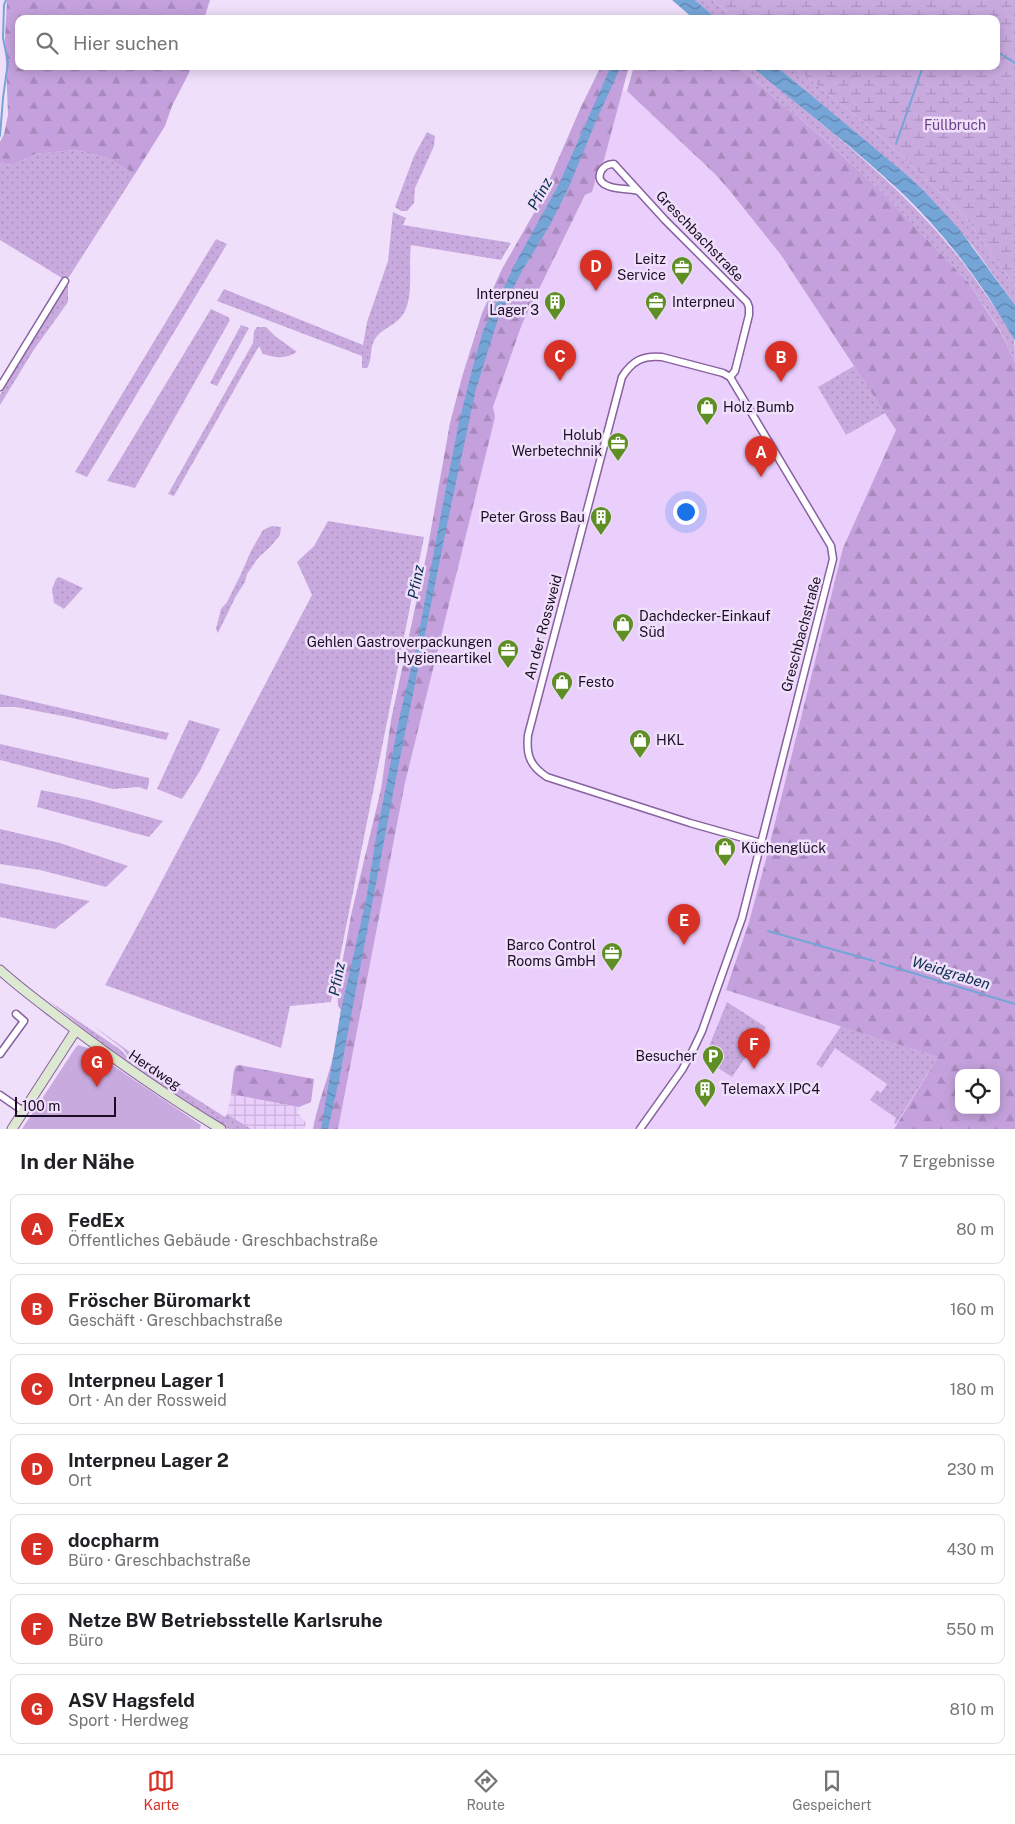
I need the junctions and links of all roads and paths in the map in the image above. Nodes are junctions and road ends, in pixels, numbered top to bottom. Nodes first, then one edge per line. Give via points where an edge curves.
1 (638, 191) junction
2 (65, 281) dead end
3 (730, 377) junction
4 (0, 388) edge
5 (760, 843) junction
6 (0, 970) edge
7 (16, 1014) dead end
8 (76, 1030) junction
9 (0, 1054) edge
10 (0, 1095) edge
11 (23, 1111) junction
12 (12, 1129) edge
13 (221, 1129) edge
14 (640, 1129) edge

1 - 1 street, Greschbachstraße via 602,183 602,168 614,164
1 - 3 street, Greschbachstraße via 749,307 740,353
2 - 4 street
3 - 5 street, Greschbachstraße via 831,546 833,559
3 - 5 street, An der Rossweid via 723,372 652,356 641,358 626,369 528,735 528,752 532,765 547,777
5 - 14 street, Greschbachstraße via 742,918 702,1031 682,1070
6 - 8 main road, Herdweg
7 - 9 street via 24,1021
8 - 11 main road
8 - 13 main road, Herdweg via 139,1077
10 - 11 street
11 - 12 main road

